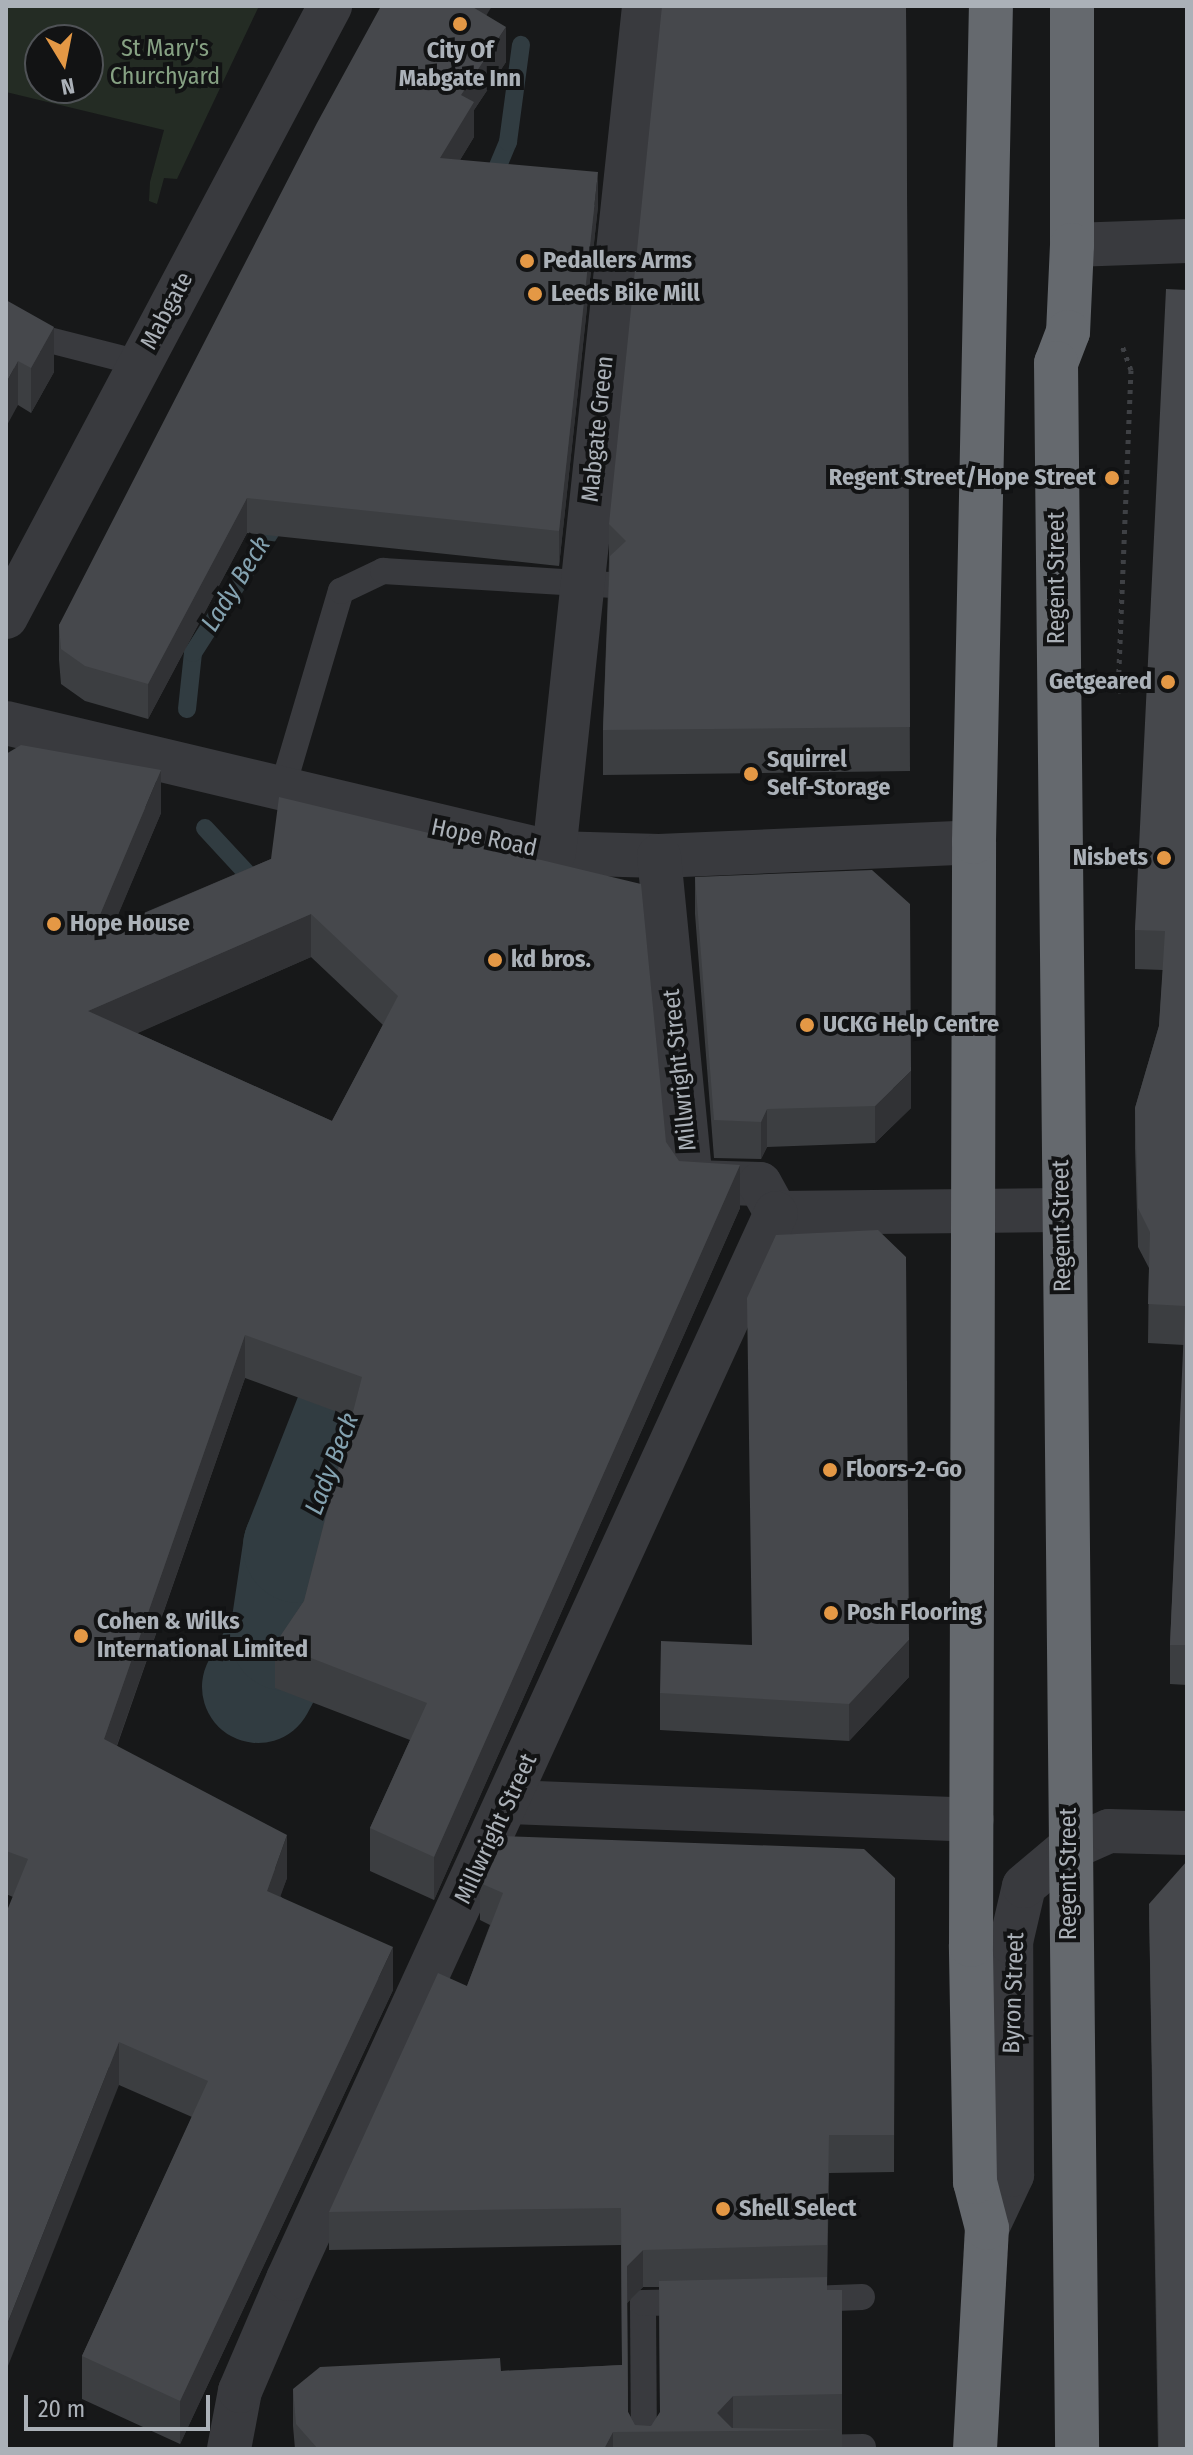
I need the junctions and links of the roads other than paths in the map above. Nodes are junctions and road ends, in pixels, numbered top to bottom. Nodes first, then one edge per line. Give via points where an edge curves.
1 (330, 6) edge
2 (644, 6) edge
3 (991, 6) edge
4 (1072, 6) edge
5 (1187, 241) edge
6 (1072, 245) junction
7 (6, 329) edge
8 (139, 363) junction
9 (610, 585) edge
10 (6, 617) edge
11 (6, 723) edge
12 (281, 793) junction
13 (974, 842) junction
14 (554, 853) junction
15 (659, 856) junction
16 (1061, 1210) junction
17 (976, 1212) junction
18 (776, 1213) junction
19 (510, 1802) junction
20 (972, 1820) junction
21 (1187, 1833) edge
22 (1068, 1849) junction
23 (987, 2228) junction
24 (862, 2297) dead end
25 (784, 2299) edge
26 (722, 2301) edge
27 (863, 2447) edge
28 (777, 2448) edge
29 (229, 2449) edge
30 (644, 2449) edge
31 (975, 2449) edge
32 (1077, 2449) edge

1 - 8 street, Mabgate
2 - 14 street, Mabgate Green
3 - 13 highway
4 - 6 highway, Regent Street
5 - 6 street
6 - 16 highway, Regent Street via 1068,332 1056,363
7 - 8 lane
8 - 10 street, Mabgate
9 - 12 lane via 383,571 341,591
11 - 12 street, Hope Road
12 - 14 street, Hope Road
13 - 15 street, Hope Road
13 - 17 highway
14 - 15 street, Hope Road
15 - 18 street, Millwright Street via 691,1182 760,1184
16 - 17 street
16 - 22 highway, Regent Street
17 - 18 street
17 - 20 highway
18 - 19 street, Millwright Street
19 - 20 street
19 - 29 street, Millwright Street via 288,2279 240,2391
20 - 23 highway via 975,2182
21 - 22 street, Byron Street via 1109,1831
22 - 23 street, Byron Street via 1024,1886 1011,1942 1012,2175
22 - 32 highway, Regent Street
23 - 31 highway
24 - 25 lane
26 - 30 lane via 643,2303
27 - 28 lane

